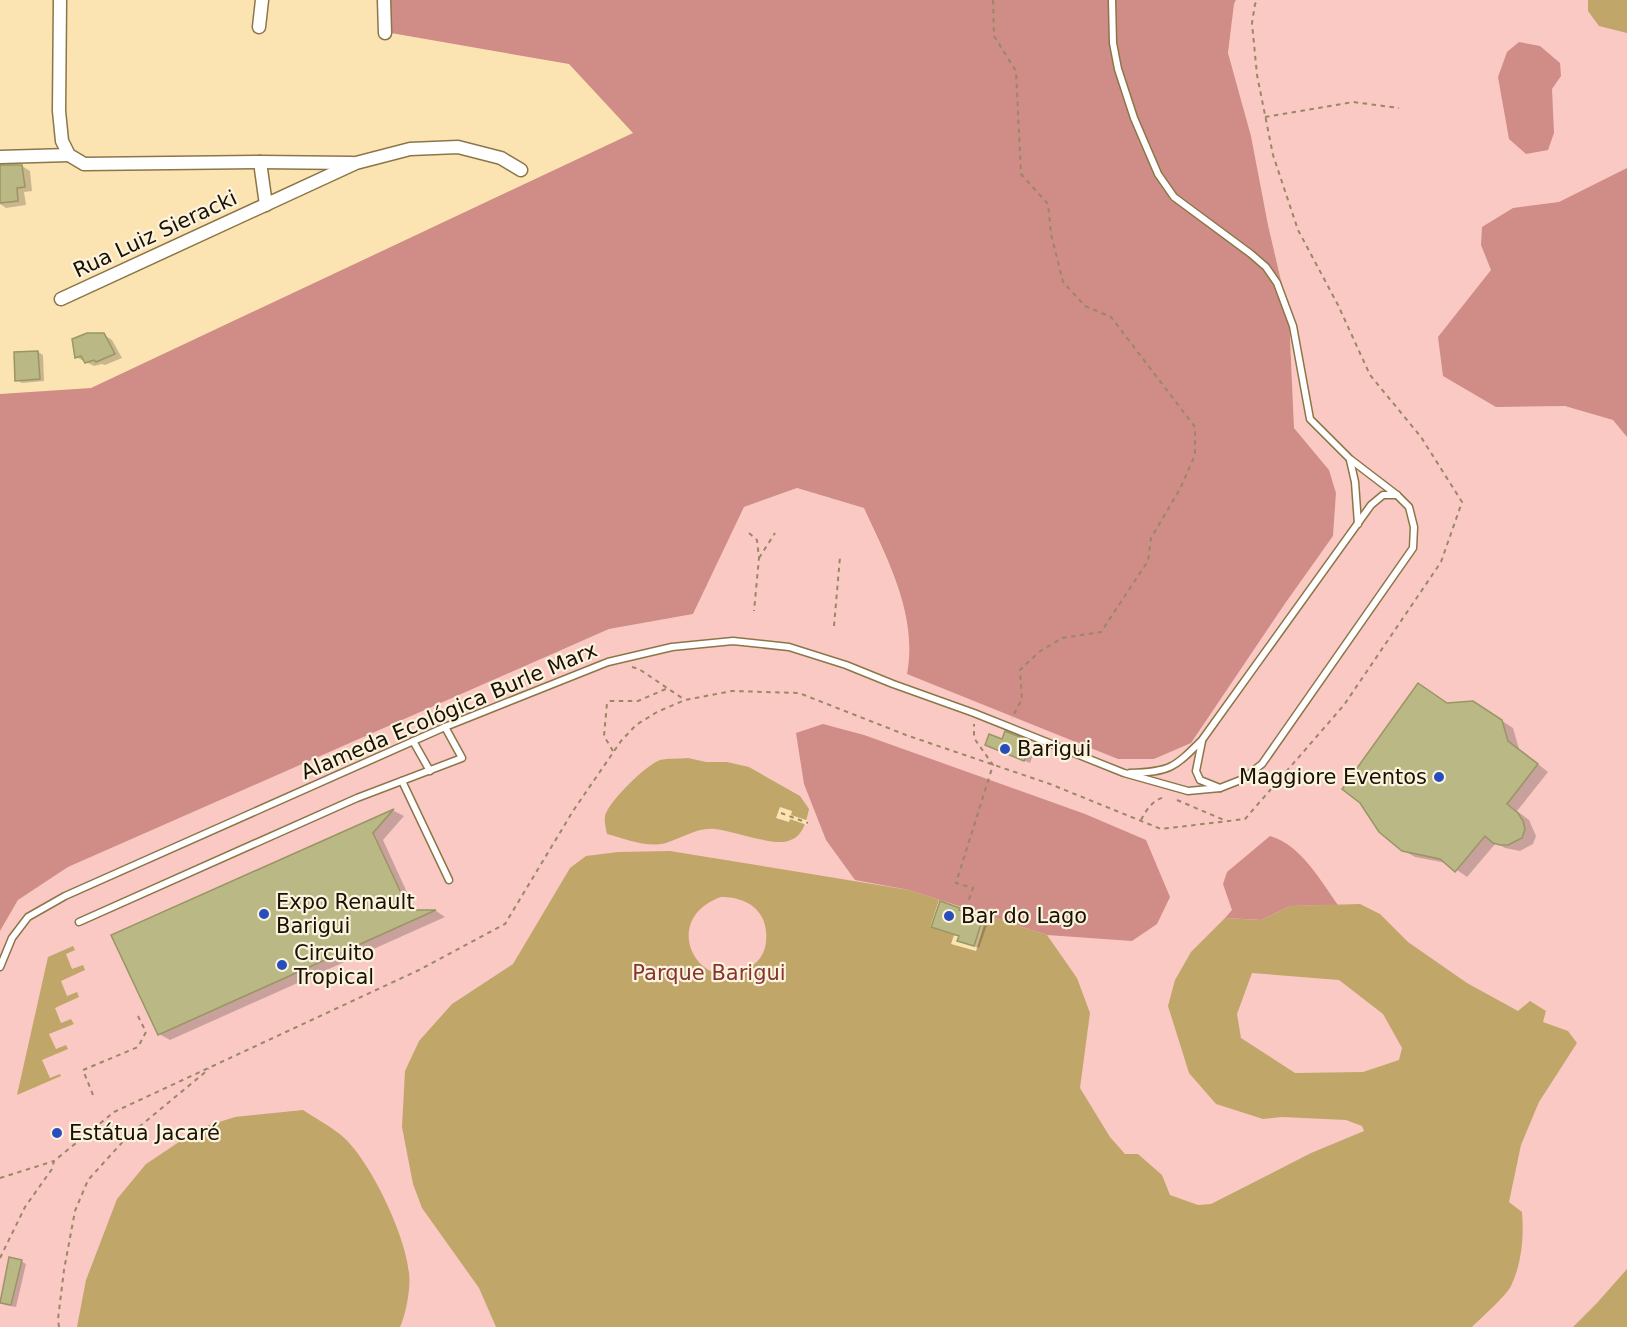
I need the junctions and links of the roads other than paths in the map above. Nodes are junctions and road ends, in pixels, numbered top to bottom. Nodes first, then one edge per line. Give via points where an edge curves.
1 (60, 0) edge
2 (262, 0) edge
3 (384, 0) edge
4 (1112, 0) edge
5 (258, 27) dead end
6 (385, 33) dead end
7 (69, 155) junction
8 (0, 157) edge
9 (260, 162) junction
10 (356, 164) junction
11 (521, 170) dead end
12 (266, 205) junction
13 (61, 300) dead end
14 (1350, 459) junction
15 (1397, 495) junction
16 (1359, 524) junction
17 (445, 727) junction
18 (1202, 740) junction
19 (413, 741) junction
20 (430, 771) junction
21 (1124, 773) junction
22 (402, 781) junction
23 (1220, 788) junction
24 (449, 880) dead end
25 (79, 922) dead end
26 (0, 967) edge

1 - 7 street via 59,111 62,141
2 - 5 street
3 - 6 street
4 - 14 lane, Alameda Ecológica Burle Marx via 1118,69 1158,174 1179,202 1251,254 1277,283 1293,326 1310,419
7 - 8 street
7 - 9 street via 84,164 106,165
9 - 10 street
9 - 12 street, Rua Luiz Sieracki
10 - 11 street, Rua Luiz Sieracki via 410,149 458,147 501,158
10 - 12 street, Rua Luiz Sieracki
12 - 13 street, Rua Luiz Sieracki
14 - 15 lane, Alameda Ecológica Burle Marx
14 - 16 lane
15 - 16 lane, Alameda Ecológica Burle Marx via 1383,495
15 - 23 lane, Alameda Ecológica Burle Marx via 1409,507 1414,527 1413,548 1262,764 1243,779
16 - 18 lane, Alameda Ecológica Burle Marx
17 - 19 lane, Alameda Ecológica Burle Marx
17 - 20 lane via 462,758
17 - 21 lane, Alameda Ecológica Burle Marx via 608,662 672,647 733,641 789,647 846,665
18 - 21 lane, Alameda Ecológica Burle Marx via 1179,764 1156,772
18 - 23 lane via 1196,771 1200,780
19 - 20 lane
19 - 26 lane, Alameda Ecológica Burle Marx via 65,896 28,917 12,938
20 - 22 lane
21 - 23 lane, Alameda Ecológica Burle Marx via 1188,790
22 - 24 lane
22 - 25 lane

